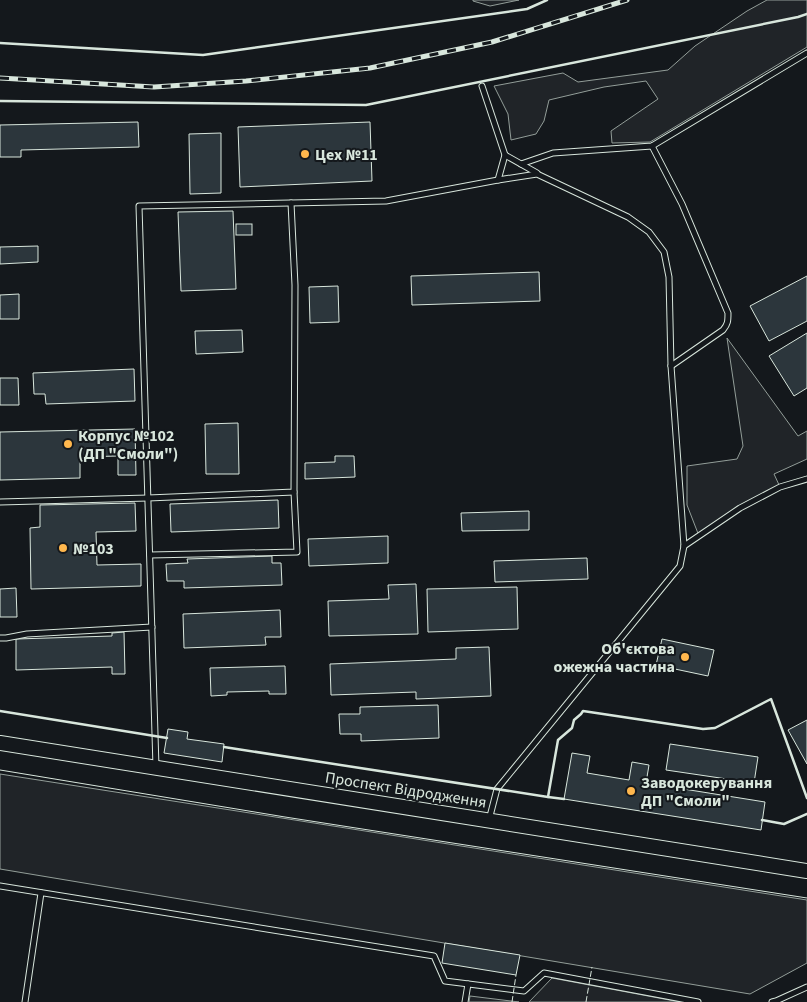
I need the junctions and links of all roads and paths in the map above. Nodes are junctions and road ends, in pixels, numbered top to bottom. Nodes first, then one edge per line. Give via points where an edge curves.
1 (807, 53) edge
2 (482, 86) dead end
3 (652, 146) junction
4 (505, 155) junction
5 (521, 164) junction
6 (537, 174) junction
7 (498, 180) junction
8 (291, 203) junction
9 (671, 366) junction
10 (807, 479) edge
11 (294, 492) junction
12 (148, 498) junction
13 (0, 502) edge
14 (684, 546) junction
15 (150, 555) junction
16 (152, 627) junction
17 (0, 638) edge
18 (0, 743) edge
19 (156, 767) junction
20 (488, 820) junction
21 (807, 871) edge
22 (0, 886) edge
23 (41, 893) junction
24 (468, 984) junction
25 (807, 987) edge
26 (25, 1002) edge
27 (465, 1002) edge
28 (698, 1002) edge
29 (772, 1002) edge

1 - 3 lane
2 - 4 lane
3 - 5 lane via 553,153
3 - 9 lane via 682,204 728,313 723,330
4 - 5 lane
4 - 7 lane
5 - 6 lane
6 - 7 lane
6 - 9 lane via 628,217 649,232 664,252 669,277
7 - 8 lane via 386,201
8 - 11 lane via 295,285
8 - 12 lane via 139,206
9 - 14 lane
10 - 14 lane via 780,487 740,508
11 - 12 lane
11 - 15 lane via 297,552
12 - 13 lane
12 - 15 lane
14 - 20 lane via 680,566 497,789
15 - 16 lane
16 - 17 lane
16 - 19 lane
18 - 19 street, Проспект Відродження
19 - 20 street, Проспект Відродження
20 - 21 street, Проспект Відродження
22 - 23 lane
23 - 24 lane via 434,956 445,981
23 - 26 lane
24 - 27 lane
24 - 28 lane via 524,991 544,973
25 - 29 lane

